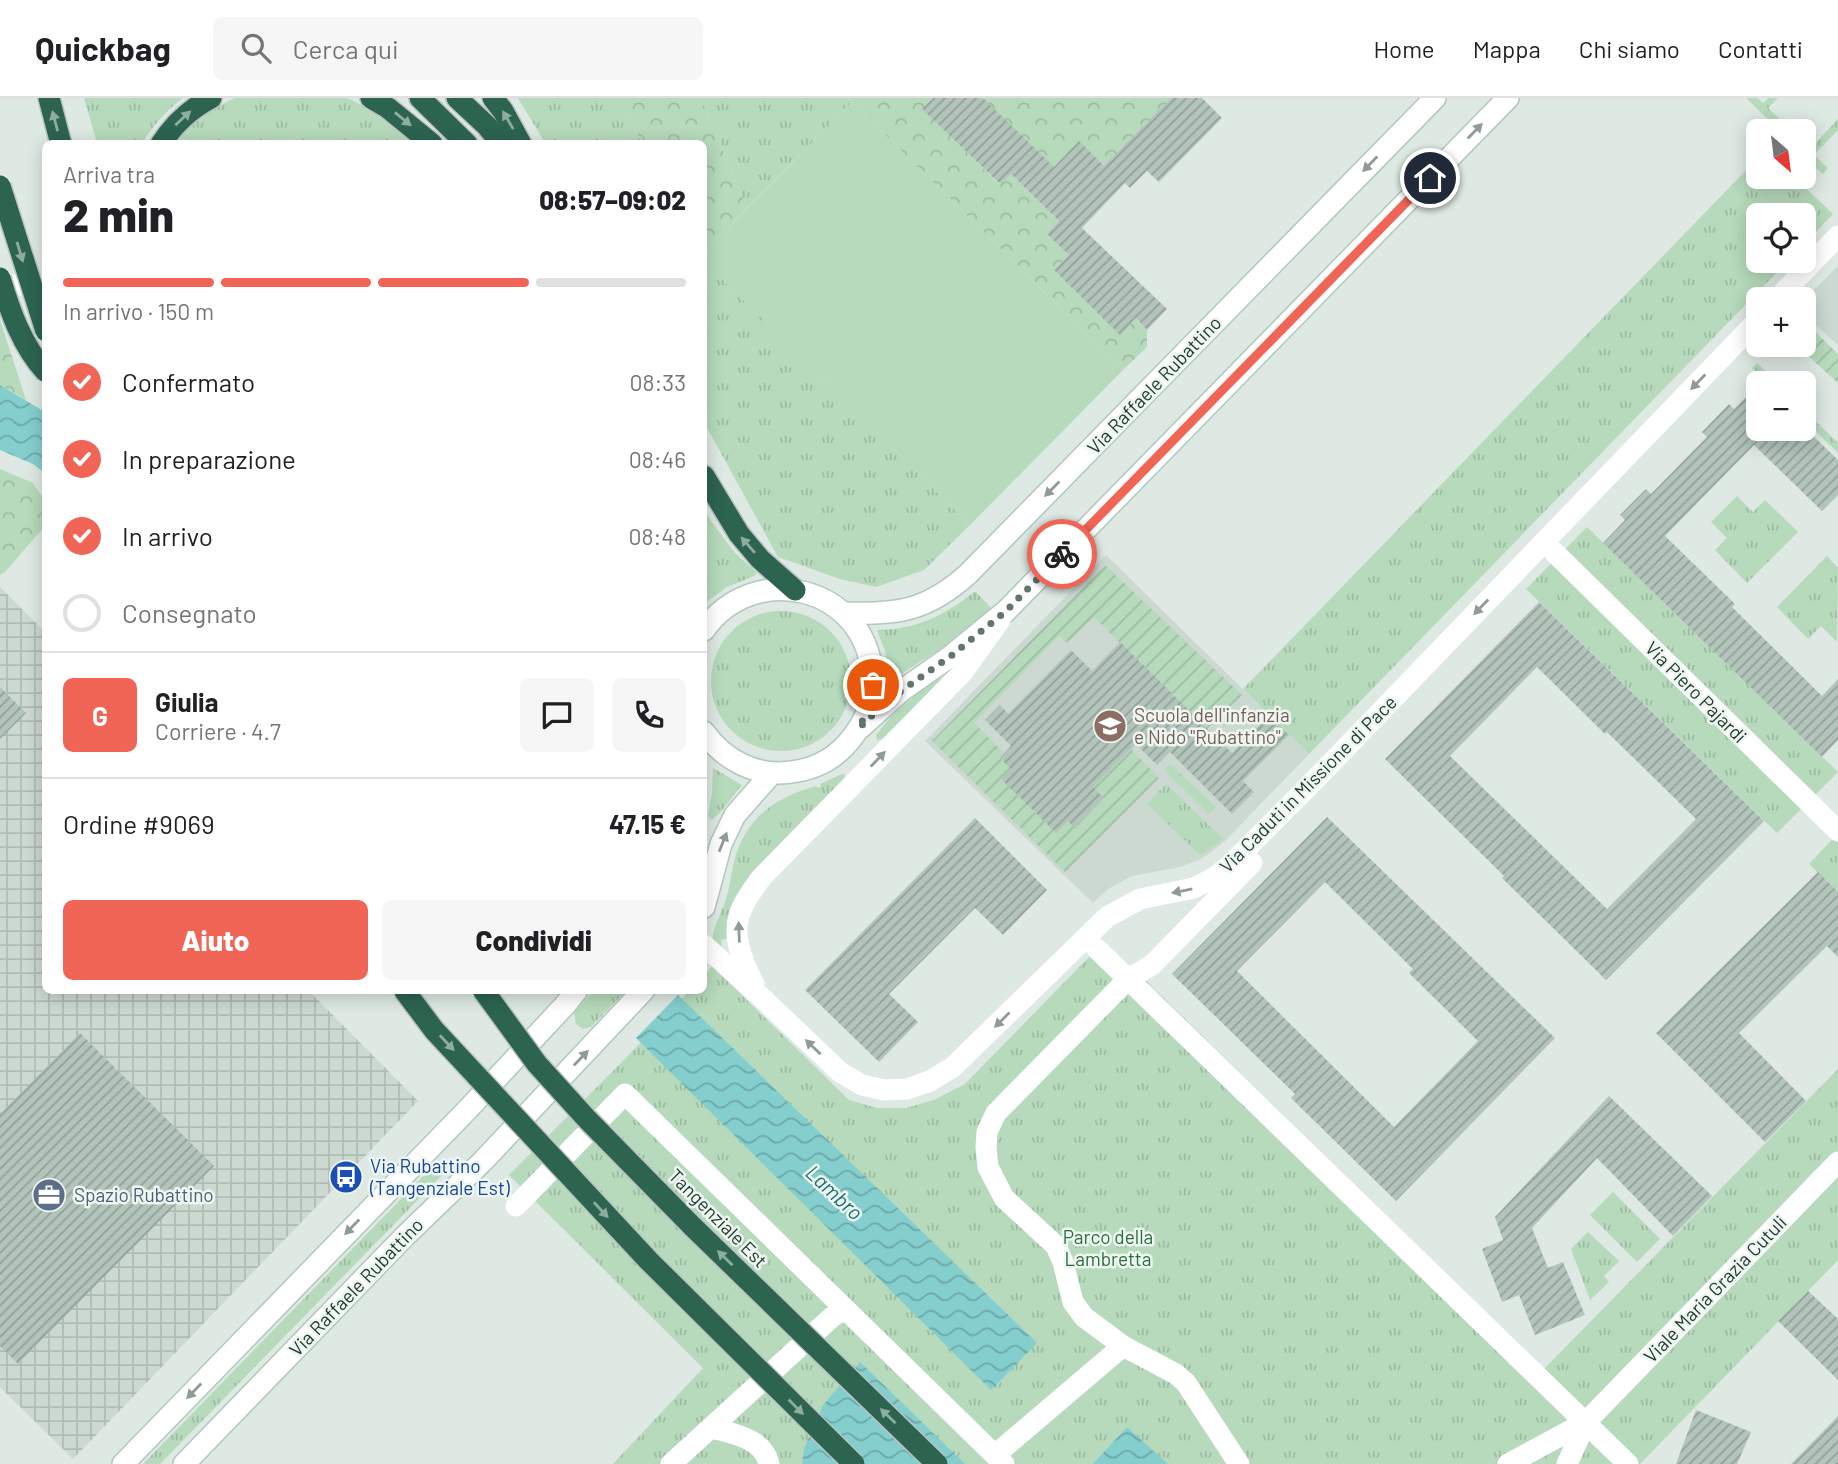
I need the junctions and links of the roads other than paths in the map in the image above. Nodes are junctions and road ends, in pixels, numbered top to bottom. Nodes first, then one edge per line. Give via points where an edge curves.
1 (49, 98) edge
2 (211, 98) edge
3 (371, 98) edge
4 (420, 98) edge
5 (457, 98) edge
6 (493, 98) edge
7 (1435, 98) edge
8 (1508, 98) edge
9 (60, 140) edge
10 (164, 140) edge
11 (427, 140) edge
12 (463, 140) edge
13 (499, 140) edge
14 (519, 140) edge
15 (0, 186) edge
16 (1838, 236) edge
17 (0, 278) edge
18 (0, 285) edge
19 (42, 285) edge
20 (1789, 287) edge
21 (42, 318) edge
22 (1746, 332) edge
23 (42, 366) edge
24 (707, 481) edge
25 (1554, 552) dead end
26 (794, 590) junction
27 (1006, 611) junction
28 (843, 613) junction
29 (707, 625) edge
30 (859, 728) junction
31 (707, 736) edge
32 (772, 772) junction
33 (1307, 807) dead end
34 (1838, 831) edge
35 (707, 896) edge
36 (707, 948) edge
37 (1097, 949) dead end
38 (1128, 979) junction
39 (407, 994) edge
40 (486, 994) edge
41 (573, 994) edge
42 (641, 994) edge
43 (760, 996) junction
44 (1838, 1162) edge
45 (516, 1206) dead end
46 (844, 1309) junction
47 (1124, 1346) junction
48 (1589, 1419) junction
49 (712, 1427) junction
50 (1000, 1460) edge
51 (123, 1464) edge
52 (184, 1464) edge
53 (671, 1464) edge
54 (768, 1464) edge
55 (854, 1464) edge
56 (937, 1464) edge
57 (1238, 1464) edge
58 (1508, 1464) edge
59 (1567, 1464) edge
60 (1628, 1464) edge

9 -> 1 highway
10 -> 2 highway via 194,107
3 -> 11 highway
4 - 12 highway
5 - 13 highway
14 -> 6 highway
7 -> 28 street, Via Raffaele Rubattino via 960,582 929,602 904,610
27 -> 8 street, Via Raffaele Rubattino
15 -> 21 highway, bridge
16 - 20 street
17 - 23 highway, bridge via 20,333
18 - 19 street
22 -> 43 street, Via Caduti in Missione di Pace via 1230,866 1194,888 1140,899 1107,917 953,1067 907,1089 862,1086 840,1072
26 -> 24 highway via 739,534
25 - 34 street, Via Piero Pajardi
26 - 28 street, Via Raffaele Rubattino via 814,595
26 - 29 street, Via Raffaele Rubattino via 769,589 747,595 726,606
27 - 30 street, Via Raffaele Rubattino
43 -> 27 street, Via Raffaele Rubattino via 738,941 738,916 747,897 963,672
28 - 30 street, Via Raffaele Rubattino via 863,640 871,662 872,696
30 - 32 street, Via Raffaele Rubattino via 836,754 817,766
31 - 32 street, Via Raffaele Rubattino via 729,758
35 -> 32 street via 721,844 735,816
33 - 38 street via 1152,965
36 - 43 street, Via Caduti in Missione di Pace
37 - 38 street
38 - 47 street via 996,1113 986,1147 988,1167 1004,1198 1056,1246 1073,1302 1084,1317
38 - 48 street
39 -> 55 highway, bridge via 444,1040 649,1261
56 -> 40 highway, Tangenziale Est, bridge via 586,1118 537,1064
41 -> 51 street
52 -> 42 street, Via Raffaele Rubattino
44 - 48 street, Viale Maria Grazia Cutuli
45 - 46 street via 625,1094
46 - 49 street
46 - 50 street
47 - 50 street
47 - 57 street via 1186,1383
48 - 58 street
48 - 59 street
48 - 60 street
49 - 53 street
49 - 54 street via 750,1440 766,1454

